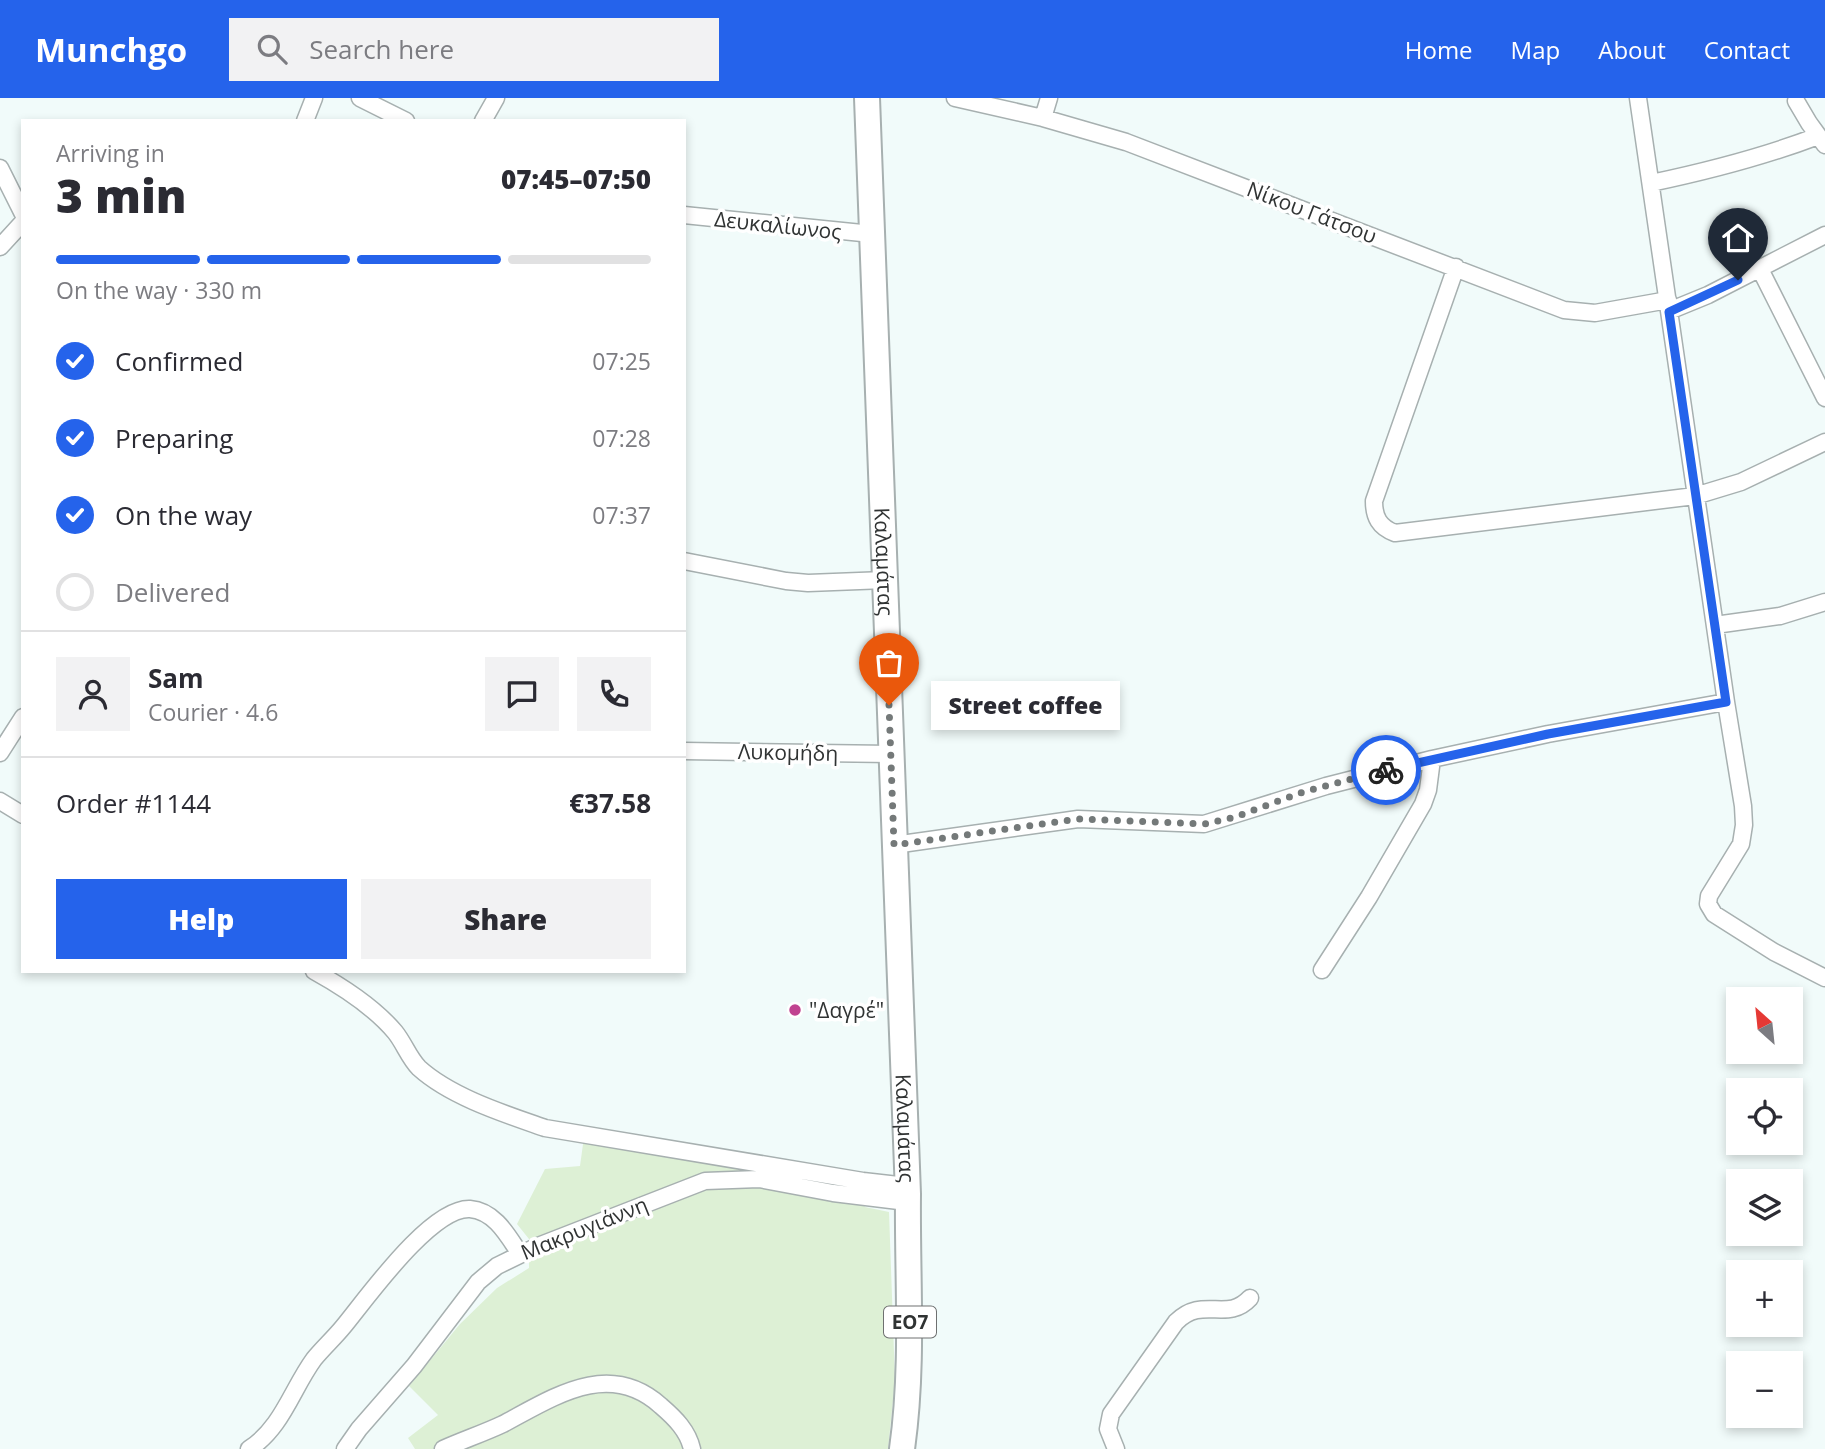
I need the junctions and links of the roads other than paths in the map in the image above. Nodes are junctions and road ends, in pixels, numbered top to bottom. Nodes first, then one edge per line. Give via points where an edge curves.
1 (314, 98) edge
2 (360, 98) edge
3 (495, 98) edge
4 (867, 98) edge
5 (955, 98) edge
6 (1049, 98) edge
7 (1638, 98) edge
8 (1796, 100) dead end
9 (1042, 118) junction
10 (305, 119) edge
11 (402, 119) edge
12 (484, 119) edge
13 (1821, 140) edge
14 (0, 168) edge
15 (1651, 183) junction
16 (21, 210) edge
17 (686, 215) edge
18 (21, 224) edge
19 (872, 234) junction
20 (1825, 235) edge
21 (0, 247) edge
22 (1456, 267) junction
23 (1760, 269) junction
24 (1668, 306) junction
25 (1825, 397) edge
26 (1825, 442) edge
27 (1695, 496) junction
28 (686, 561) edge
29 (885, 580) junction
30 (1825, 602) edge
31 (1715, 625) junction
32 (1726, 702) junction
33 (21, 720) edge
34 (686, 751) edge
35 (0, 753) edge
36 (891, 754) junction
37 (1432, 759) junction
38 (0, 801) edge
39 (21, 814) edge
40 (894, 845) junction
41 (1322, 970) dead end
42 (318, 973) edge
43 (1825, 978) edge
44 (907, 1194) junction
45 (520, 1254) junction
46 (1250, 1298) dead end
47 (249, 1449) edge
48 (345, 1449) edge
49 (443, 1449) edge
50 (692, 1449) edge
51 (902, 1449) edge
52 (1116, 1449) edge

1 - 10 street
2 - 11 street
3 - 12 street
4 - 19 main road, Καλαμάτας / ΕΟ7
5 - 9 street, Νίκου Γάτσου
6 - 9 street
7 - 15 street
8 - 13 street
9 - 22 street, Νίκου Γάτσου via 1126,142
13 - 15 street
14 - 16 street
15 - 24 street
17 - 19 street, Δευκαλίωνος
18 - 21 street
19 - 29 main road, Καλαμάτας / ΕΟ7
20 - 23 street, Νίκου Γάτσου
22 - 24 street, Νίκου Γάτσου via 1576,313
22 - 27 street via 1374,501 1374,512 1386,530 1395,533
23 - 24 street, Νίκου Γάτσου
23 - 25 street
24 - 27 street
26 - 27 street via 1741,482
27 - 31 street
28 - 29 street via 808,583
29 - 36 main road, Καλαμάτας / ΕΟ7
30 - 31 street via 1780,616
31 - 32 street
32 - 37 street
32 - 43 street via 1744,825 1739,849 1709,897 1710,909 1764,946
33 - 35 street
34 - 36 street, Λυκομήδη
36 - 40 main road, Καλαμάτας / ΕΟ7
37 - 40 street via 1205,824 1078,819
37 - 41 street via 1423,804
38 - 39 street
40 - 44 main road, Καλαμάτας / ΕΟ7
42 - 44 street via 377,1014 414,1063 435,1080 506,1115 545,1128 863,1181
44 - 45 street, Μακρυγιάννη via 833,1193 759,1179 705,1181
44 - 51 main road, ΕΟ7 via 910,1330
45 - 47 street via 489,1216 471,1209 442,1219 411,1245 315,1358 268,1434
45 - 48 street, Μακρυγιάννη via 478,1282
46 - 52 street via 1232,1310 1191,1310 1176,1322 1111,1415 1108,1429
49 - 50 street via 561,1393 595,1384 627,1386 649,1396 684,1430

